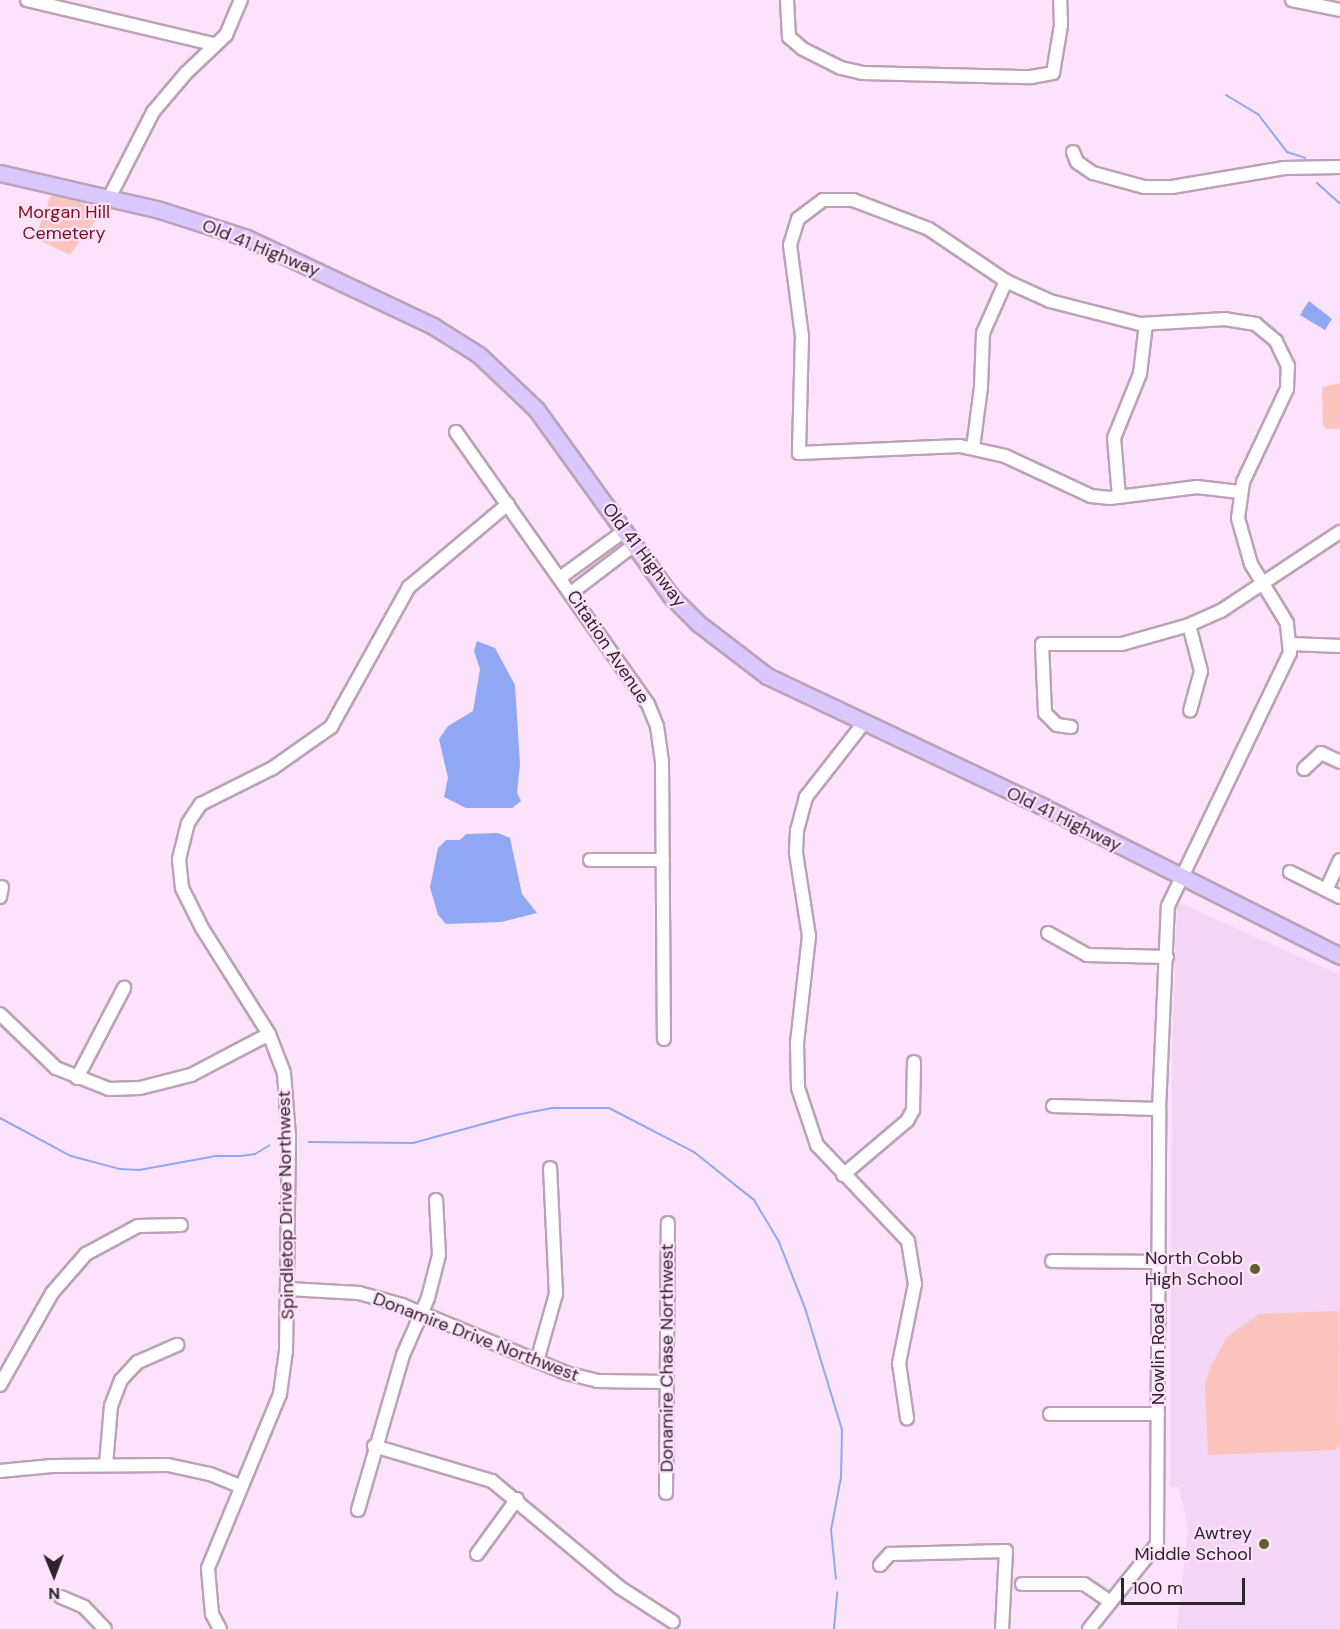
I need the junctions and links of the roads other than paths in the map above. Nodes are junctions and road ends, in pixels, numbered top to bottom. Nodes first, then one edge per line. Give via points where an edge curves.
1 (27, 0) edge
2 (241, 0) edge
3 (787, 0) edge
4 (1060, 0) edge
5 (1292, 0) edge
6 (1340, 10) edge
7 (213, 44) junction
8 (1073, 152) dead end
9 (1340, 167) edge
10 (0, 173) edge
11 (109, 198) junction
12 (1006, 281) junction
13 (1146, 324) junction
14 (456, 432) dead end
15 (973, 448) junction
16 (1240, 492) junction
17 (1119, 497) junction
18 (508, 504) junction
19 (623, 532) junction
20 (1340, 532) edge
21 (633, 546) junction
22 (561, 577) junction
23 (1263, 584) junction
24 (571, 593) junction
25 (1189, 625) junction
26 (1291, 644) junction
27 (1340, 646) edge
28 (1190, 711) dead end
29 (863, 724) junction
30 (1071, 727) dead end
31 (1340, 762) edge
32 (1304, 769) dead end
33 (590, 860) dead end
34 (663, 860) junction
35 (1340, 860) edge
36 (1290, 872) dead end
37 (1179, 877) junction
38 (1326, 890) junction
39 (1340, 897) edge
40 (1048, 933) dead end
41 (1340, 956) edge
42 (1167, 957) junction
43 (124, 988) dead end
44 (0, 1014) edge
45 (269, 1034) junction
46 (664, 1039) dead end
47 (914, 1062) dead end
48 (77, 1078) junction
49 (1053, 1107) dead end
50 (1159, 1110) junction
51 (550, 1168) dead end
52 (843, 1175) junction
53 (436, 1200) dead end
54 (668, 1223) dead end
55 (181, 1225) dead end
56 (1052, 1261) dead end
57 (1159, 1262) junction
58 (288, 1289) junction
59 (420, 1314) junction
60 (177, 1345) dead end
61 (537, 1361) junction
62 (665, 1382) junction
63 (0, 1385) edge
64 (1050, 1414) dead end
65 (1158, 1414) junction
66 (908, 1418) dead end
67 (374, 1446) junction
68 (106, 1465) junction
69 (0, 1470) edge
70 (239, 1486) junction
71 (666, 1493) dead end
72 (517, 1499) junction
73 (358, 1510) dead end
74 (477, 1554) dead end
75 (880, 1565) dead end
76 (1022, 1584) dead end
77 (61, 1597) dead end
78 (1111, 1602) junction
79 (673, 1622) dead end
80 (105, 1629) edge
81 (220, 1629) edge
82 (1002, 1629) edge
83 (1089, 1629) edge

1 - 7 street
2 - 7 street via 234,22
3 - 4 street via 789,37 803,49 841,68 862,73 1031,76 1053,73 1061,25
5 - 6 street
7 - 11 street via 153,112
8 - 9 street via 1077,162 1093,173 1151,188 1284,168
10 - 11 main road, Old 41 Highway
11 - 19 main road, Old 41 Highway via 247,238 380,298 459,341 497,370 536,409
12 - 13 street via 1050,301
12 - 15 street via 983,333
12 - 15 street via 945,239 899,216 843,198 823,200 810,207 798,219 790,245 802,336 799,453
13 - 16 street via 1246,321 1264,329 1281,348 1288,366 1287,389
13 - 17 street via 1140,374 1114,438
14 - 18 street, Citation Avenue
15 - 17 street via 1014,460 1081,494
16 - 17 street via 1190,487
16 - 23 street via 1240,536
18 - 22 street, Citation Avenue
18 - 45 street, Spindletop Drive Northwest via 409,587 331,727 273,768 201,804 188,823 179,859 182,888 202,928
19 - 21 main road, Old 41 Highway
19 - 22 street
20 - 23 street
21 - 24 street
21 - 29 main road, Old 41 Highway via 670,596 698,623 767,676
22 - 24 street, Citation Avenue
23 - 25 street
23 - 26 street via 1284,616
24 - 34 street, Citation Avenue via 648,704 657,726 662,762
25 - 28 street via 1201,671
25 - 30 street via 1122,644 1042,644 1045,713 1057,725
26 - 27 street
26 - 37 street, Nowlin Road via 1279,682
29 - 37 main road, Old 41 Highway via 1040,805
29 - 52 street via 806,797 796,853 809,936 797,1043 798,1088 817,1145
31 - 32 street via 1321,753
33 - 34 street
34 - 46 street, Citation Avenue
35 - 38 street
36 - 38 street
37 - 41 main road, Old 41 Highway
37 - 42 street, Nowlin Road via 1168,906
38 - 39 street
40 - 42 street via 1086,955
42 - 50 street, Nowlin Road
43 - 48 street
44 - 48 street via 39,1056
45 - 48 street via 191,1075 140,1088 110,1089
45 - 58 street, Spindletop Drive Northwest via 284,1073 286,1094
47 - 52 street via 913,1110 907,1121
49 - 50 street
50 - 57 street, Nowlin Road
51 - 61 street via 556,1294
52 - 66 street via 908,1241 915,1284 899,1363
53 - 59 street via 439,1255
54 - 62 street, Donamire Chase Northwest
55 - 63 street via 138,1226 86,1254 52,1293
56 - 57 street
57 - 65 street, Nowlin Road
58 - 59 street, Donamire Drive Northwest via 359,1293
58 - 70 street, Spindletop Drive Northwest via 280,1394
59 - 61 street, Donamire Drive Northwest
59 - 67 street
60 - 68 street via 138,1362 121,1380 111,1406
61 - 62 street, Donamire Drive Northwest via 597,1381
62 - 71 street, Donamire Chase Northwest
64 - 65 street
65 - 78 street, Nowlin Road via 1154,1531 1157,1544
67 - 72 street via 492,1481
67 - 73 street
68 - 69 street
68 - 70 street via 168,1465 210,1474
70 - 81 street, Spindletop Drive Northwest via 208,1568 212,1614
72 - 74 street
72 - 79 street via 619,1587
75 - 82 street via 890,1554 1006,1551
76 - 78 street via 1084,1584
77 - 80 street via 84,1607
78 - 83 street, Nowlin Road

